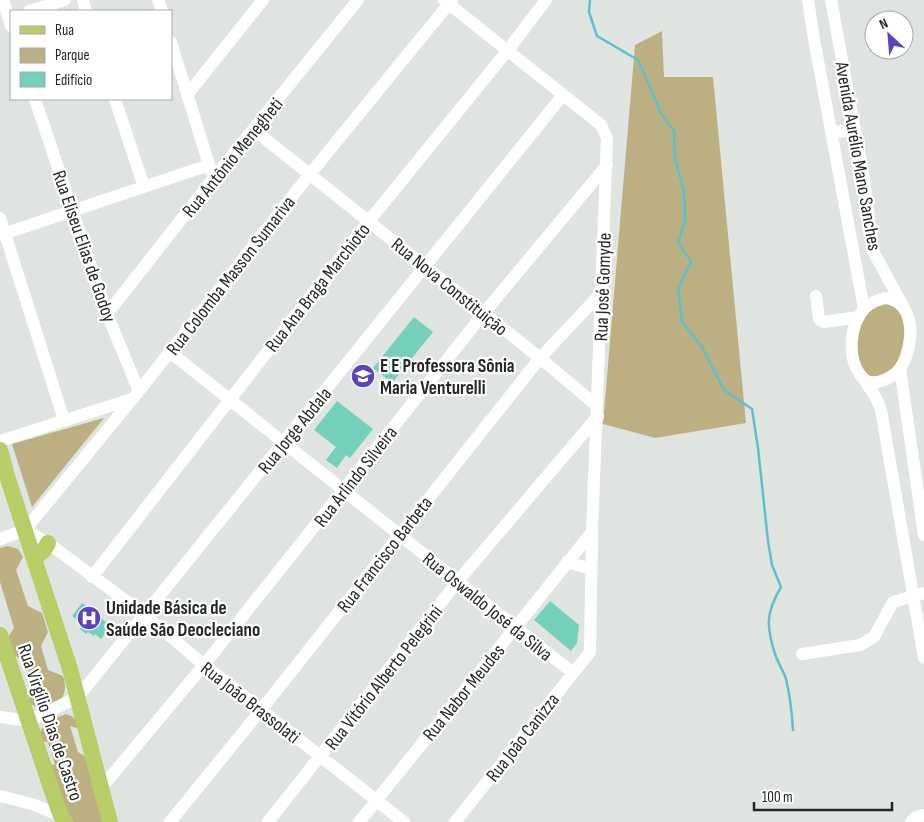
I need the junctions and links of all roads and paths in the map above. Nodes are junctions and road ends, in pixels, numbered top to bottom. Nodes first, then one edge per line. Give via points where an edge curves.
1 (3, 0) edge
2 (65, 0) edge
3 (263, 0) edge
4 (358, 0) edge
5 (546, 0) edge
6 (808, 0) edge
7 (831, 0) edge
8 (448, 1) edge
9 (32, 10) edge
10 (8, 20) edge
11 (172, 45) edge
12 (508, 50) junction
13 (187, 95) junction
14 (563, 95) junction
15 (35, 100) edge
16 (115, 100) edge
17 (855, 129) junction
18 (254, 130) junction
19 (831, 132) junction
20 (209, 165) junction
21 (607, 165) junction
22 (310, 174) junction
23 (213, 180) junction
24 (144, 187) junction
25 (71, 211) junction
26 (0, 218) edge
27 (369, 221) junction
28 (2, 234) edge
29 (425, 266) junction
30 (602, 292) junction
31 (816, 296) dead end
32 (903, 306) junction
33 (484, 313) junction
34 (862, 313) junction
35 (107, 314) junction
36 (170, 352) junction
37 (540, 358) junction
38 (900, 368) junction
39 (864, 379) junction
40 (136, 395) junction
41 (230, 399) junction
42 (598, 411) junction
43 (64, 420) junction
44 (0, 441) edge
45 (284, 442) junction
46 (576, 442) junction
47 (596, 446) junction
48 (0, 450) edge
49 (343, 490) junction
50 (25, 530) junction
51 (592, 532) junction
52 (399, 534) junction
53 (924, 535) edge
54 (0, 539) edge
55 (48, 543) junction
56 (34, 559) junction
57 (568, 562) junction
58 (591, 570) junction
59 (92, 576) junction
60 (458, 582) junction
61 (918, 594) edge
62 (145, 615) junction
63 (515, 627) junction
64 (0, 634) edge
65 (590, 652) joint
66 (802, 654) dead end
67 (924, 658) edge
68 (204, 666) junction
69 (572, 673) junction
70 (78, 697) junction
71 (261, 710) junction
72 (0, 717) edge
73 (29, 721) junction
74 (320, 756) junction
75 (102, 787) junction
76 (52, 791) junction
77 (0, 796) edge
78 (377, 800) junction
79 (32, 804) junction
80 (924, 815) edge
81 (63, 819) edge
82 (110, 822) edge
83 (170, 822) edge
84 (268, 822) edge
85 (359, 822) edge
86 (404, 822) edge
87 (455, 822) edge
88 (911, 822) edge

1 - 10 street
2 - 9 street
3 - 13 street
4 - 18 street, Rua Antônio Menegheti
5 - 12 street, Rua Ana Braga Marchioto
6 - 19 street, Avenida Aurélio Mano Sanches
7 - 17 street, Avenida Aurélio Mano Sanches
8 - 12 street, Rua José Gomyde
8 - 22 street, Rua Colomba Masson Sumariva
11 - 13 street
12 - 14 street, Rua José Gomyde
12 - 27 street, Rua Ana Braga Marchioto
13 - 20 street
14 - 21 street, Rua José Gomyde via 605,131
14 - 29 street, Rua Jorge Abdala
15 - 25 street, Rua Eliseu Elias de Godoy
16 - 24 street
17 - 19 street
17 - 32 street, Avenida Aurélio Mano Sanches via 873,251
18 - 22 street, Rua Nova Constituição
18 - 23 street, Rua Antônio Menegheti
19 - 34 street, Avenida Aurélio Mano Sanches
20 - 23 street
20 - 24 street
21 - 30 street, Rua José Gomyde
21 - 33 street, Rua Arlindo Silveira
22 - 27 street, Rua Nova Constituição
22 - 36 street, Rua Colomba Masson Sumariva
23 - 35 street, Rua Antônio Menegheti
24 - 25 street
25 - 28 street
25 - 35 street, Rua Eliseu Elias de Godoy
26 - 28 street
27 - 29 street, Rua Nova Constituição
27 - 41 street, Rua Ana Braga Marchioto
28 - 43 street
29 - 33 street, Rua Nova Constituição
29 - 45 street, Rua Jorge Abdala
30 - 37 street, Rua Francisco Barbeta
30 - 42 street, Rua José Gomyde
31 - 34 street via 819,319 824,322
32 - 34 street via 885,298 876,300
32 - 38 street via 909,320 909,341
33 - 37 street, Rua Nova Constituição
33 - 49 street, Rua Arlindo Silveira
34 - 39 street via 854,329 852,356
35 - 40 street, Rua Eliseu Elias de Godoy
36 - 40 street, Rua Colomba Masson Sumariva
36 - 41 street, Rua Oswaldo José da Silva
37 - 42 street, Rua Nova Constituição
37 - 52 street, Rua Francisco Barbeta
38 - 39 street via 881,381
38 - 53 street
39 - 61 street via 881,410
40 - 43 street
40 - 50 street, Rua Colomba Masson Sumariva
41 - 45 street, Rua Oswaldo José da Silva
41 - 59 street, Rua Ana Braga Marchioto
42 - 46 street, Rua Vitório Alberto Pelegrini
42 - 47 street, Rua José Gomyde
43 - 44 street
45 - 49 street, Rua Oswaldo José da Silva
45 - 62 street, Rua Jorge Abdala
46 - 47 street
46 - 60 street, Rua Vitório Alberto Pelegrini
47 - 51 street, Rua José Gomyde
48 - 50 main road
49 - 52 street, Rua Oswaldo José da Silva
49 - 68 street, Rua Arlindo Silveira
50 - 54 street
50 - 55 street, Rua João Brassolati
50 - 56 main road
51 - 57 street, Rua Nabor Meudes
51 - 58 street, Rua José Gomyde
52 - 60 street, Rua Oswaldo José da Silva
52 - 71 street, Rua Francisco Barbeta
55 - 56 main road
55 - 59 street, Rua João Brassolati
56 - 70 main road
57 - 58 street
57 - 63 street, Rua Nabor Meudes
58 - 65 street, Rua José Gomyde
59 - 62 street, Rua João Brassolati
60 - 63 street, Rua Oswaldo José da Silva
60 - 74 street, Rua Vitório Alberto Pelegrini
61 - 66 street via 893,602 874,637 860,645
61 - 67 street
62 - 68 street, Rua João Brassolati
62 - 70 street, Rua Jorge Abdala
63 - 69 street, Rua Oswaldo José da Silva
63 - 78 street, Rua Nabor Meudes
64 - 73 main road, Rua Virgílio Dias de Castro
65 - 69 street, Rua João Canizza
68 - 71 street, Rua João Brassolati
68 - 75 street, Rua Arlindo Silveira
69 - 87 street, Rua João Canizza
70 - 73 street, Rua Jorge Abdala
70 - 75 main road
71 - 74 street, Rua João Brassolati
71 - 83 street, Rua Francisco Barbeta
72 - 73 street
73 - 76 main road, Rua Virgílio Dias de Castro
74 - 78 street, Rua João Brassolati
74 - 84 street, Rua Vitório Alberto Pelegrini
75 - 82 main road
76 - 79 street
76 - 81 main road, Rua Virgílio Dias de Castro
77 - 79 street
78 - 85 street, Rua Nabor Meudes
78 - 86 street, Rua João Brassolati
79 - 81 street
80 - 88 street

